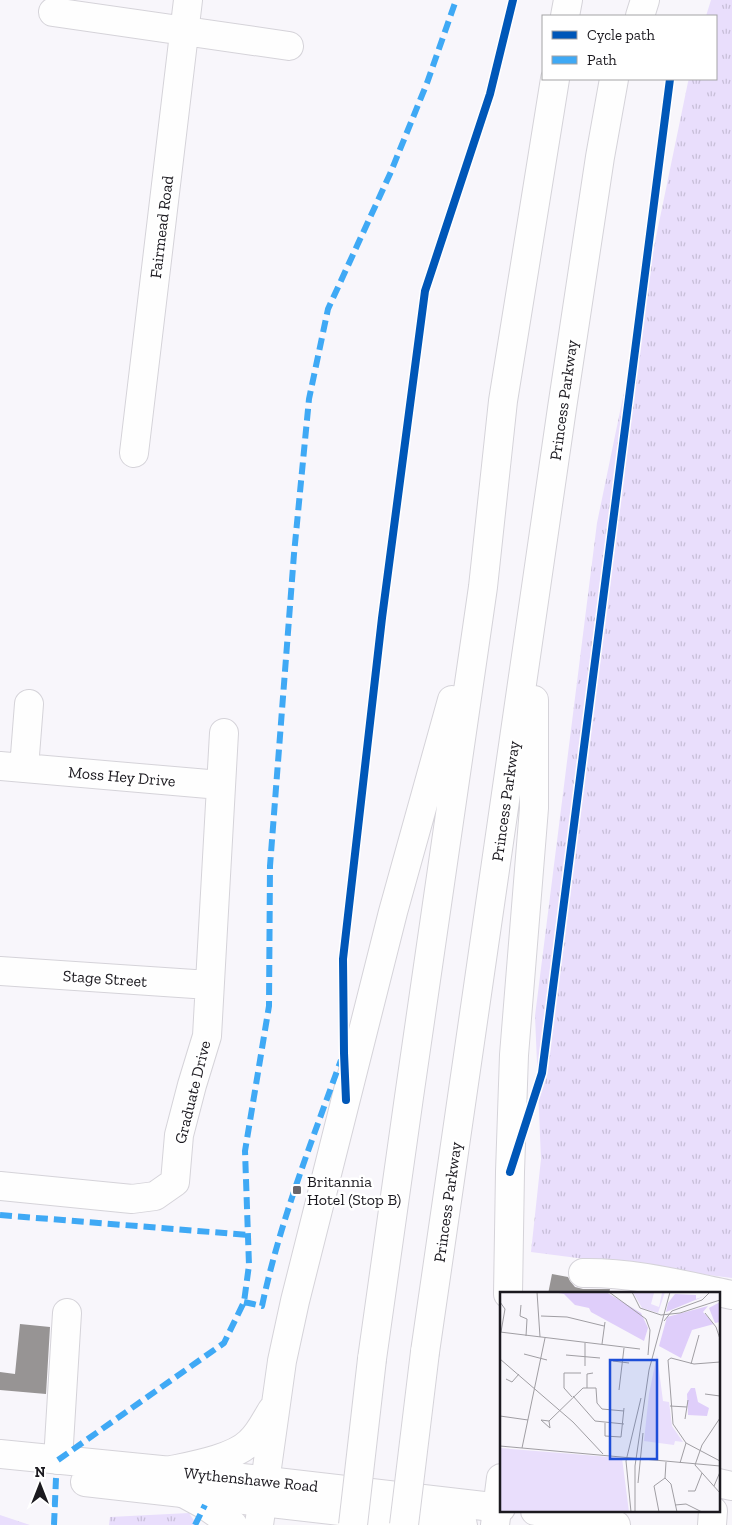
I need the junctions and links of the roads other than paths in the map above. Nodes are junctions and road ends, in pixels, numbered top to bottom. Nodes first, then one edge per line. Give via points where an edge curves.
1 (188, 0) edge
2 (568, 0) edge
3 (629, 0) edge
4 (645, 0) edge
5 (53, 12) dead end
6 (566, 15) edge
7 (626, 15) edge
8 (640, 15) edge
9 (184, 30) junction
10 (289, 46) dead end
11 (555, 80) edge
12 (614, 80) edge
13 (622, 80) edge
14 (600, 157) junction
15 (134, 453) dead end
16 (482, 587) junction
17 (533, 609) junction
18 (29, 704) dead end
19 (224, 733) dead end
20 (12, 767) edge
21 (220, 785) junction
22 (0, 971) edge
23 (209, 985) junction
24 (0, 1186) edge
25 (583, 1273) dead end
26 (508, 1292) edge
27 (718, 1292) edge
28 (67, 1313) dead end
29 (276, 1403) junction
30 (0, 1454) edge
31 (57, 1469) junction
32 (166, 1471) junction
33 (0, 1472) edge
34 (500, 1487) edge
35 (183, 1493) junction
36 (262, 1503) edge
37 (547, 1512) edge
38 (713, 1512) edge
39 (497, 1513) edge
40 (233, 1525) edge
41 (353, 1525) edge
42 (404, 1525) edge
43 (463, 1525) edge
44 (616, 1525) edge
45 (712, 1525) edge

1 - 9 main road, Fairmead Road
2 - 6 main road
3 - 7 main road
4 - 8 main road
5 - 9 main road
9 - 10 main road
9 - 15 main road, Fairmead Road
11 - 16 main road via 503,401
12 - 14 main road, Princess Parkway
13 - 14 main road
14 - 17 main road, Princess Parkway
16 - 29 main road via 393,912 295,1301
16 - 41 main road, bridge via 408,1096
17 - 26 main road via 534,808 514,1054
17 - 42 main road, Princess Parkway, bridge via 425,1352
18 - 20 main road, Moss Hey Drive
19 - 21 main road, Graduate Drive
20 - 21 main road, Moss Hey Drive
21 - 23 main road, Graduate Drive
22 - 23 main road, Stage Street
23 - 24 main road, Graduate Drive via 207,1036 179,1135 175,1182 155,1196 132,1199
25 - 27 main road via 606,1272
28 - 31 main road
29 - 32 main road via 249,1444 208,1463
29 - 36 main road
30 - 31 main road, Wythenshawe Road
31 - 32 main road, Wythenshawe Road
31 - 33 main road, Wythenshawe Road
31 - 35 main road, Wythenshawe Road
32 - 36 main road, Wythenshawe Road
34 - 39 main road
35 - 36 main road, Wythenshawe Road
35 - 40 main road
36 - 39 main road, Wythenshawe Road
36 - 43 main road, Wythenshawe Road
37 - 44 main road
38 - 45 main road

